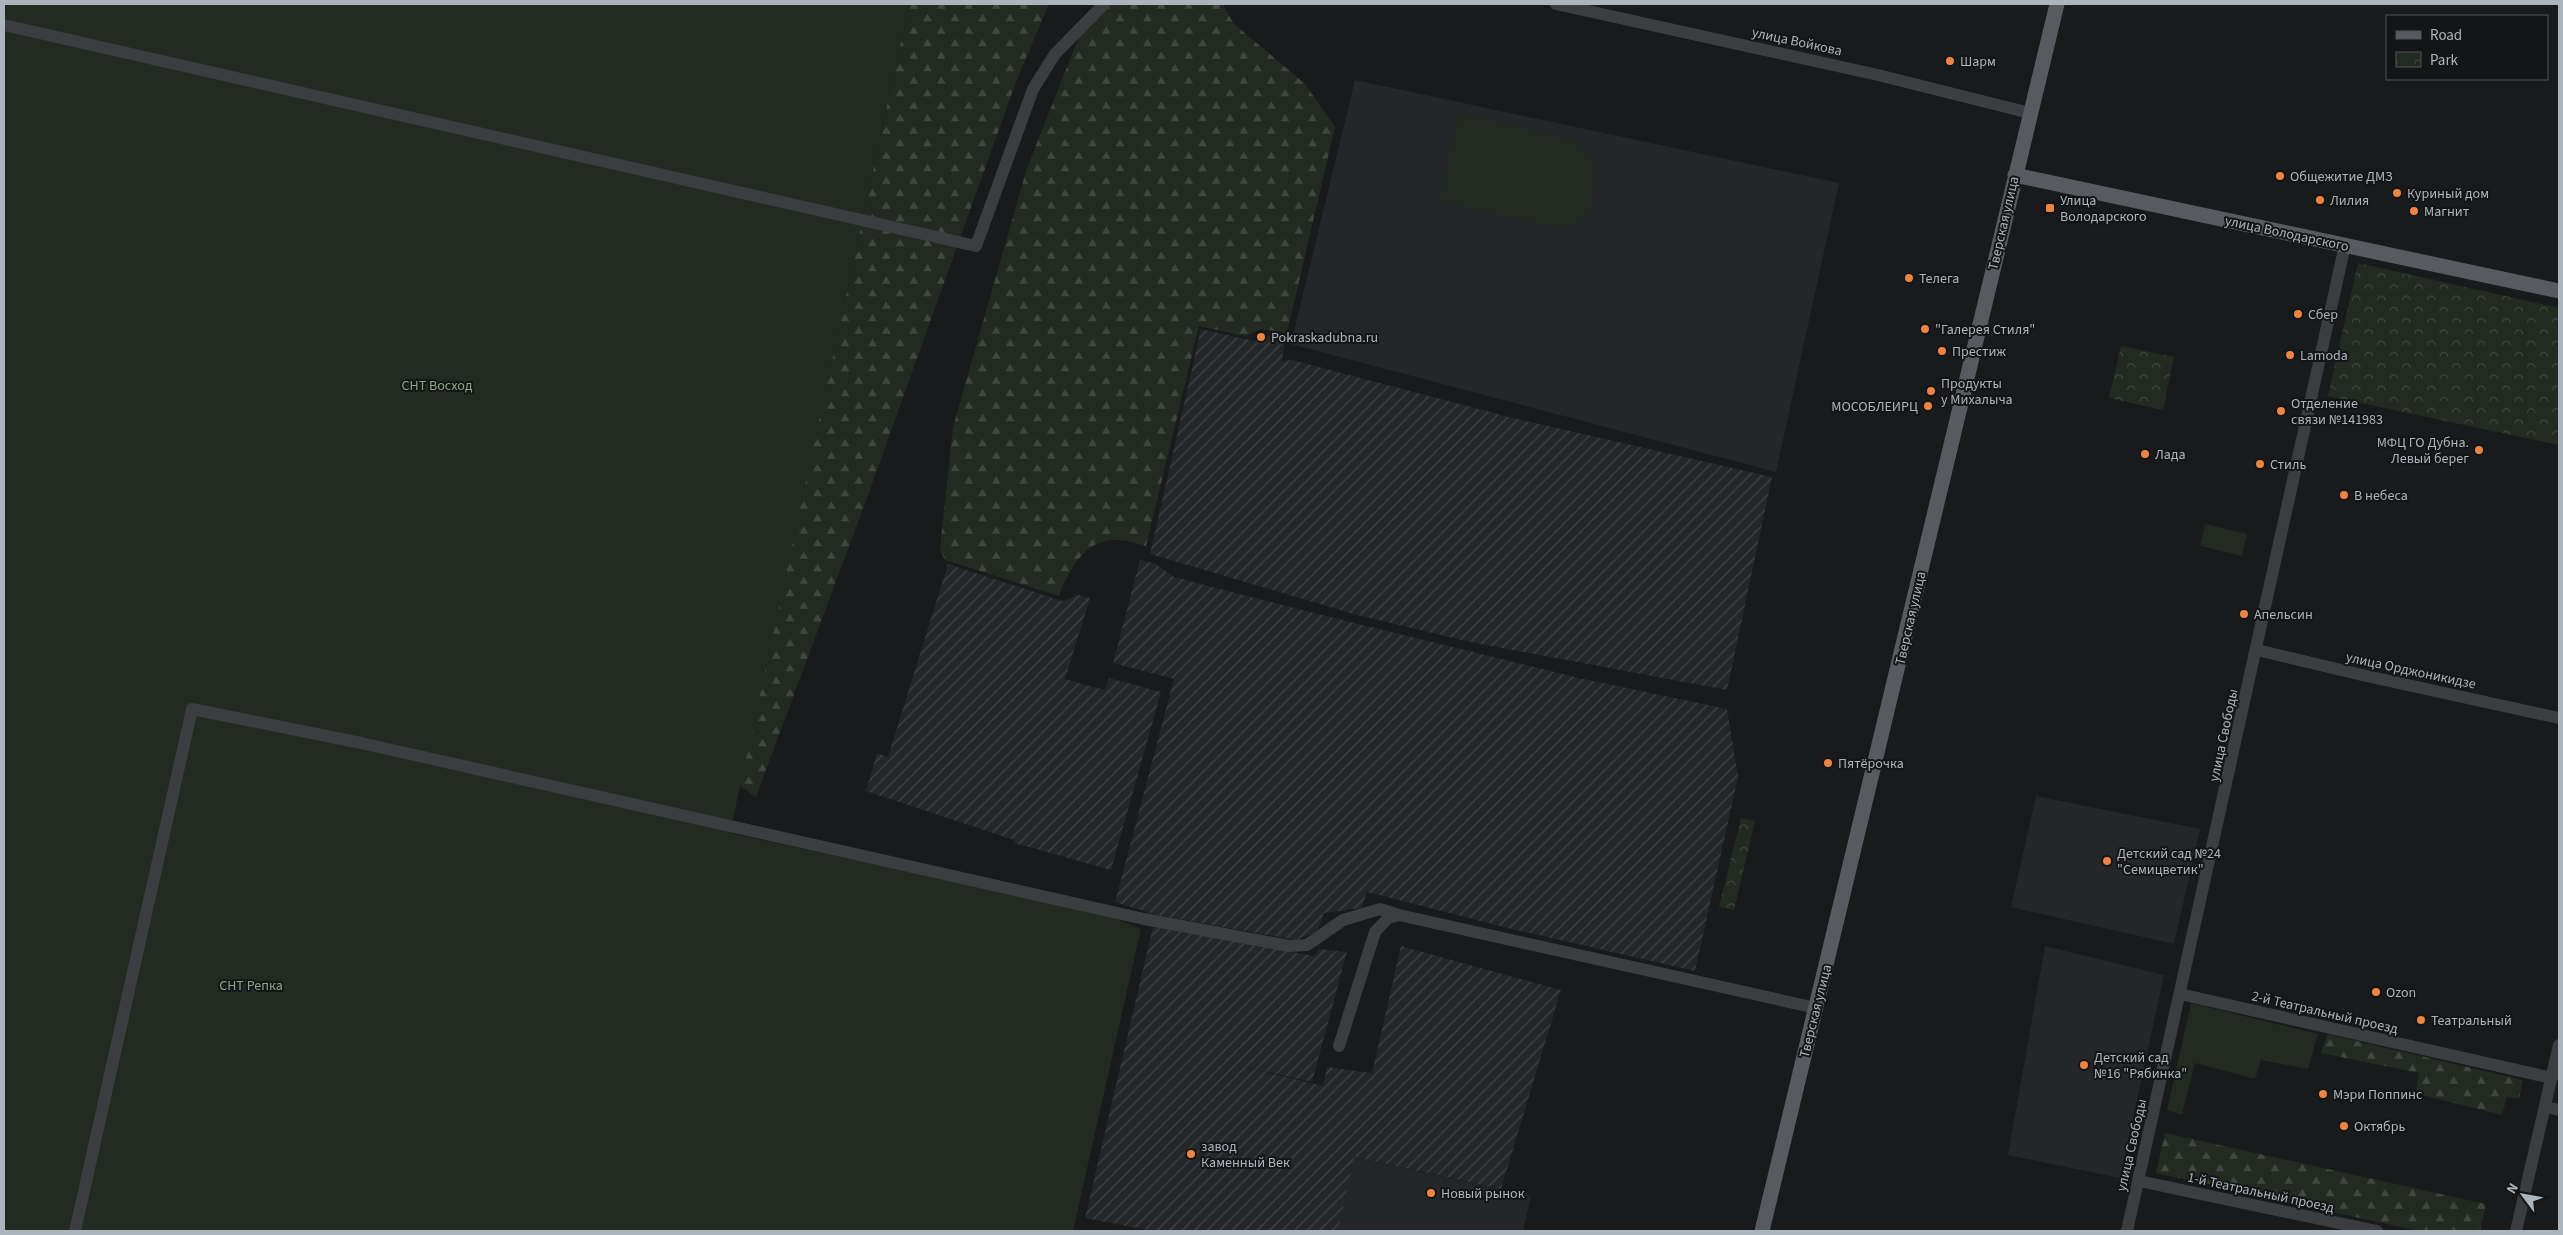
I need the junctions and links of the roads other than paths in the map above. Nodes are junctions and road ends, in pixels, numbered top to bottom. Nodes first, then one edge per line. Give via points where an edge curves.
1 (1104, 4) edge
2 (1556, 4) edge
3 (2057, 4) edge
4 (4, 25) edge
5 (2030, 113) junction
6 (2015, 175) junction
7 (2345, 245) junction
8 (2559, 291) edge
9 (2257, 650) junction
10 (2559, 718) edge
11 (1399, 915) junction
12 (2180, 994) junction
13 (1816, 1008) junction
14 (2559, 1045) edge
15 (1339, 1046) dead end
16 (2552, 1078) junction
17 (2545, 1107) junction
18 (2559, 1110) edge
19 (2139, 1181) junction
20 (75, 1231) edge
21 (1762, 1231) edge
22 (2127, 1231) edge
23 (2377, 1231) edge
24 (2516, 1231) edge

1 - 4 street via 1055,54 1033,89 976,246
2 - 5 street, улица Войкова via 1878,75
3 - 5 main road, Тверская улица
5 - 6 main road, Тверская улица
6 - 7 main road, улица Володарского
6 - 13 main road, Тверская улица
7 - 8 main road, улица Володарского
7 - 9 street, улица Свободы
9 - 10 street, улица Орджоникидзе
9 - 12 street, улица Свободы
11 - 13 street
11 - 15 street via 1388,918 1375,932
11 - 20 street via 1380,908 1343,920 1307,946 1289,946 1144,919 370,745 192,709
12 - 16 street, 2-й Театральный проезд
12 - 19 street, улица Свободы
13 - 21 main road, Тверская улица
14 - 16 street
16 - 17 street
17 - 18 street
17 - 24 street
19 - 22 street, улица Свободы
19 - 23 street, 1-й Театральный проезд

